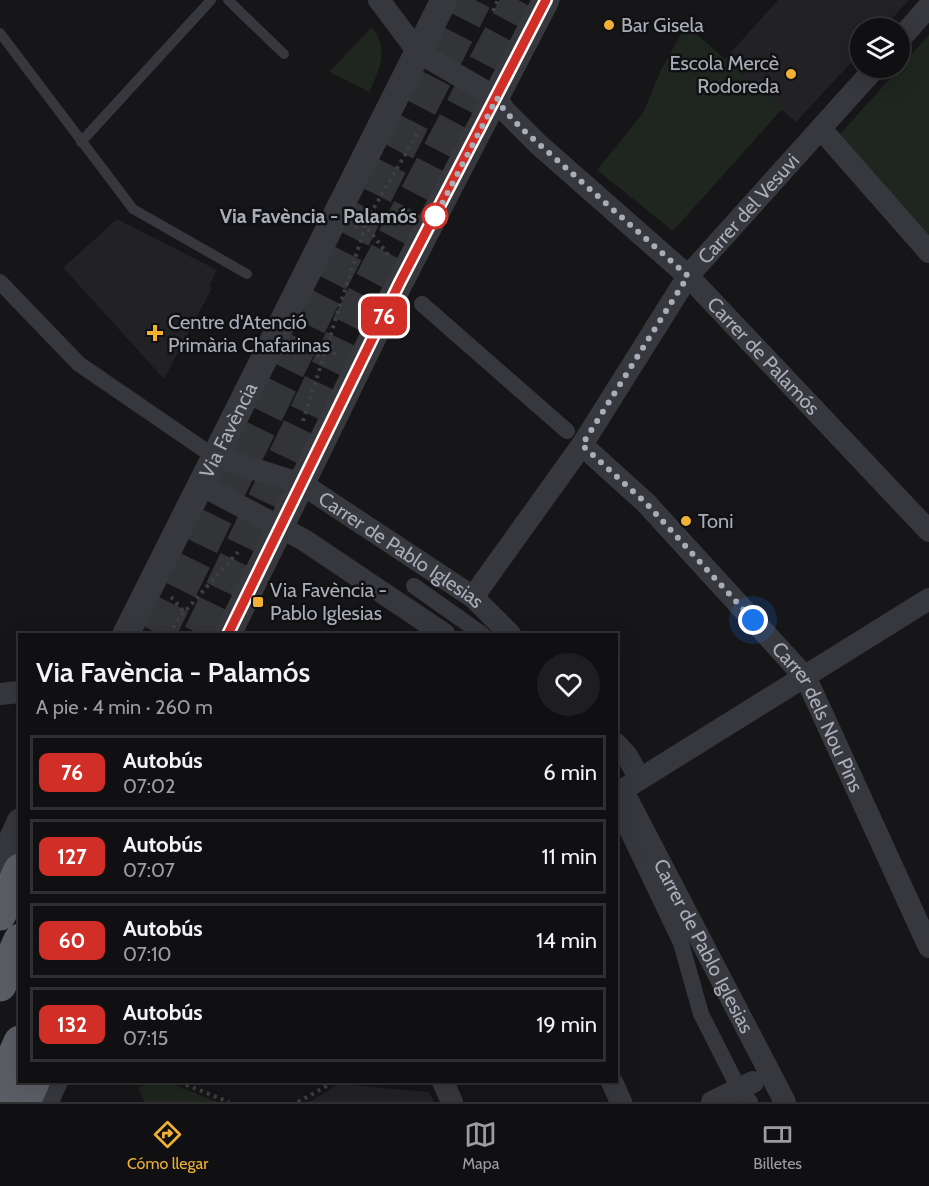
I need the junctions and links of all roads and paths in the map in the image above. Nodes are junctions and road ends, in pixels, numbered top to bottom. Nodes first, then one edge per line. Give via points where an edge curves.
1 (211, 0) edge
2 (228, 0) edge
3 (379, 0) edge
4 (444, 0) edge
5 (498, 0) edge
6 (546, 0) edge
7 (929, 6) edge
8 (492, 11) dead end
9 (910, 28) edge
10 (0, 33) edge
11 (418, 52) junction
12 (284, 54) dead end
13 (866, 78) edge
14 (497, 98) junction
15 (420, 129) dead end
16 (821, 129) junction
17 (81, 142) junction
18 (366, 225) junction
19 (929, 252) edge
20 (392, 260) dead end
21 (247, 274) dead end
22 (688, 276) junction
23 (0, 282) edge
24 (422, 304) dead end
25 (290, 339) dead end
26 (323, 358) junction
27 (302, 425) dead end
28 (574, 438) junction
29 (209, 453) junction
30 (302, 484) junction
31 (201, 485) junction
32 (281, 526) junction
33 (929, 531) edge
34 (238, 552) dead end
35 (414, 586) dead end
36 (167, 592) dead end
37 (472, 597) junction
38 (929, 599) edge
39 (184, 612) junction
40 (173, 627) junction
41 (127, 633) edge
42 (170, 633) edge
43 (176, 633) edge
44 (228, 633) edge
45 (442, 633) edge
46 (481, 633) edge
47 (509, 633) edge
48 (806, 678) junction
49 (18, 692) edge
50 (0, 694) edge
51 (618, 746) edge
52 (624, 792) edge
53 (18, 826) edge
54 (0, 866) edge
55 (18, 874) edge
56 (0, 914) edge
57 (18, 944) edge
58 (929, 946) edge
59 (0, 985) edge
60 (18, 1046) edge
61 (33, 1083) edge
62 (54, 1083) edge
63 (182, 1083) edge
64 (332, 1083) edge
65 (443, 1083) edge
66 (612, 1083) edge
67 (0, 1087) edge
68 (748, 1091) edge
69 (24, 1102) edge
70 (45, 1102) edge
71 (229, 1102) edge
72 (298, 1102) edge
73 (452, 1102) edge
74 (621, 1102) edge
75 (712, 1102) edge
76 (785, 1102) edge

1 - 17 lane
2 - 12 lane
3 - 11 street, Carrer de Palamós
4 - 11 street, Via Favència
5 - 8 path
6 - 14 street
7 - 9 street
10 - 17 lane
11 - 14 street, Carrer de Palamós
11 - 29 street, Via Favència
13 - 16 street, Carrer del Vesuvi
14 - 22 street, Carrer de Palamós via 522,129
14 - 30 street via 399,284
15 - 18 path
16 - 19 street
16 - 22 street, Carrer del Vesuvi
17 - 21 lane via 133,209
18 - 20 path
18 - 26 path
22 - 28 street, Carrer del Vesuvi
22 - 33 street, Carrer de Palamós
23 - 29 street via 79,364
24 - 28 street, Carrer dels Nou Pins
25 - 26 path
26 - 27 path
28 - 37 street, Carrer del Vesuvi
28 - 48 street, Carrer dels Nou Pins via 646,503
29 - 30 street, Carrer de Pablo Iglesias
29 - 31 street, Via Favència
30 - 32 street
30 - 37 street, Carrer de Pablo Iglesias
31 - 32 street
31 - 41 street, Via Favència
32 - 44 street
32 - 45 street
34 - 39 path
35 - 46 street, Carrer de Pablo Iglesias
36 - 39 path
37 - 47 street, Carrer de Pablo Iglesias
38 - 48 street
39 - 40 path
40 - 42 path
40 - 43 path
48 - 52 street
48 - 58 street, Carrer dels Nou Pins
49 - 50 street
51 - 52 street, Carrer de Pablo Iglesias via 627,756
52 - 68 street, Carrer de Pablo Iglesias via 681,943 701,1014
52 - 76 street, Carrer de Pablo Iglesias
53 - 54 street
55 - 56 highway
57 - 59 highway
60 - 67 highway
61 - 69 highway
62 - 70 street
63 - 71 path
64 - 72 path
65 - 73 street
66 - 74 street
68 - 75 street

